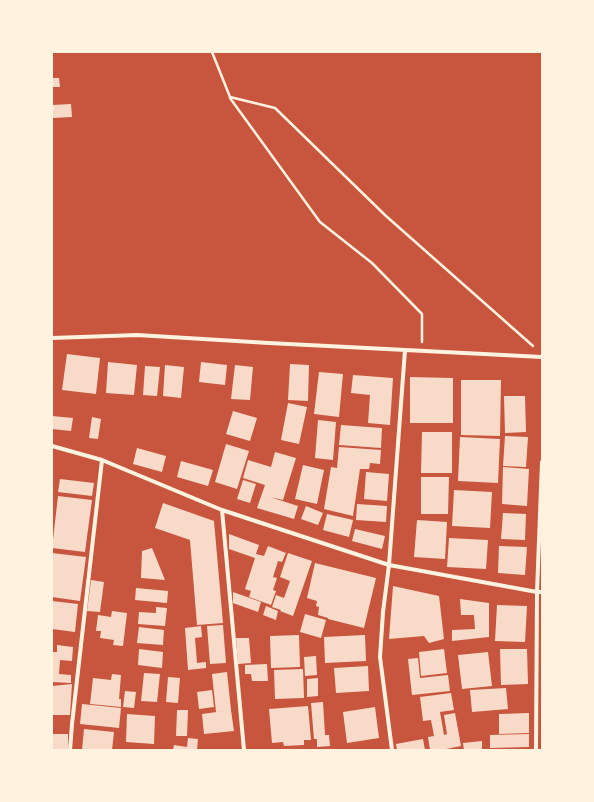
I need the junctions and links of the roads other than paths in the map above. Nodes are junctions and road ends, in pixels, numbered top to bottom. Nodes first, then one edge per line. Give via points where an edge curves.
1 (52, 338) edge
2 (405, 350) junction
3 (542, 357) edge
4 (52, 446) edge
5 (102, 460) junction
6 (542, 462) edge
7 (222, 510) junction
8 (389, 565) junction
9 (540, 592) edge
10 (70, 750) edge
11 (244, 750) edge
12 (392, 750) edge
13 (536, 750) edge

1 - 2 street via 137,335
2 - 3 street
2 - 8 street
4 - 5 street
5 - 7 street
5 - 10 street
6 - 9 street
7 - 8 street
7 - 11 street
8 - 9 street
8 - 12 street via 380,657
9 - 13 street

